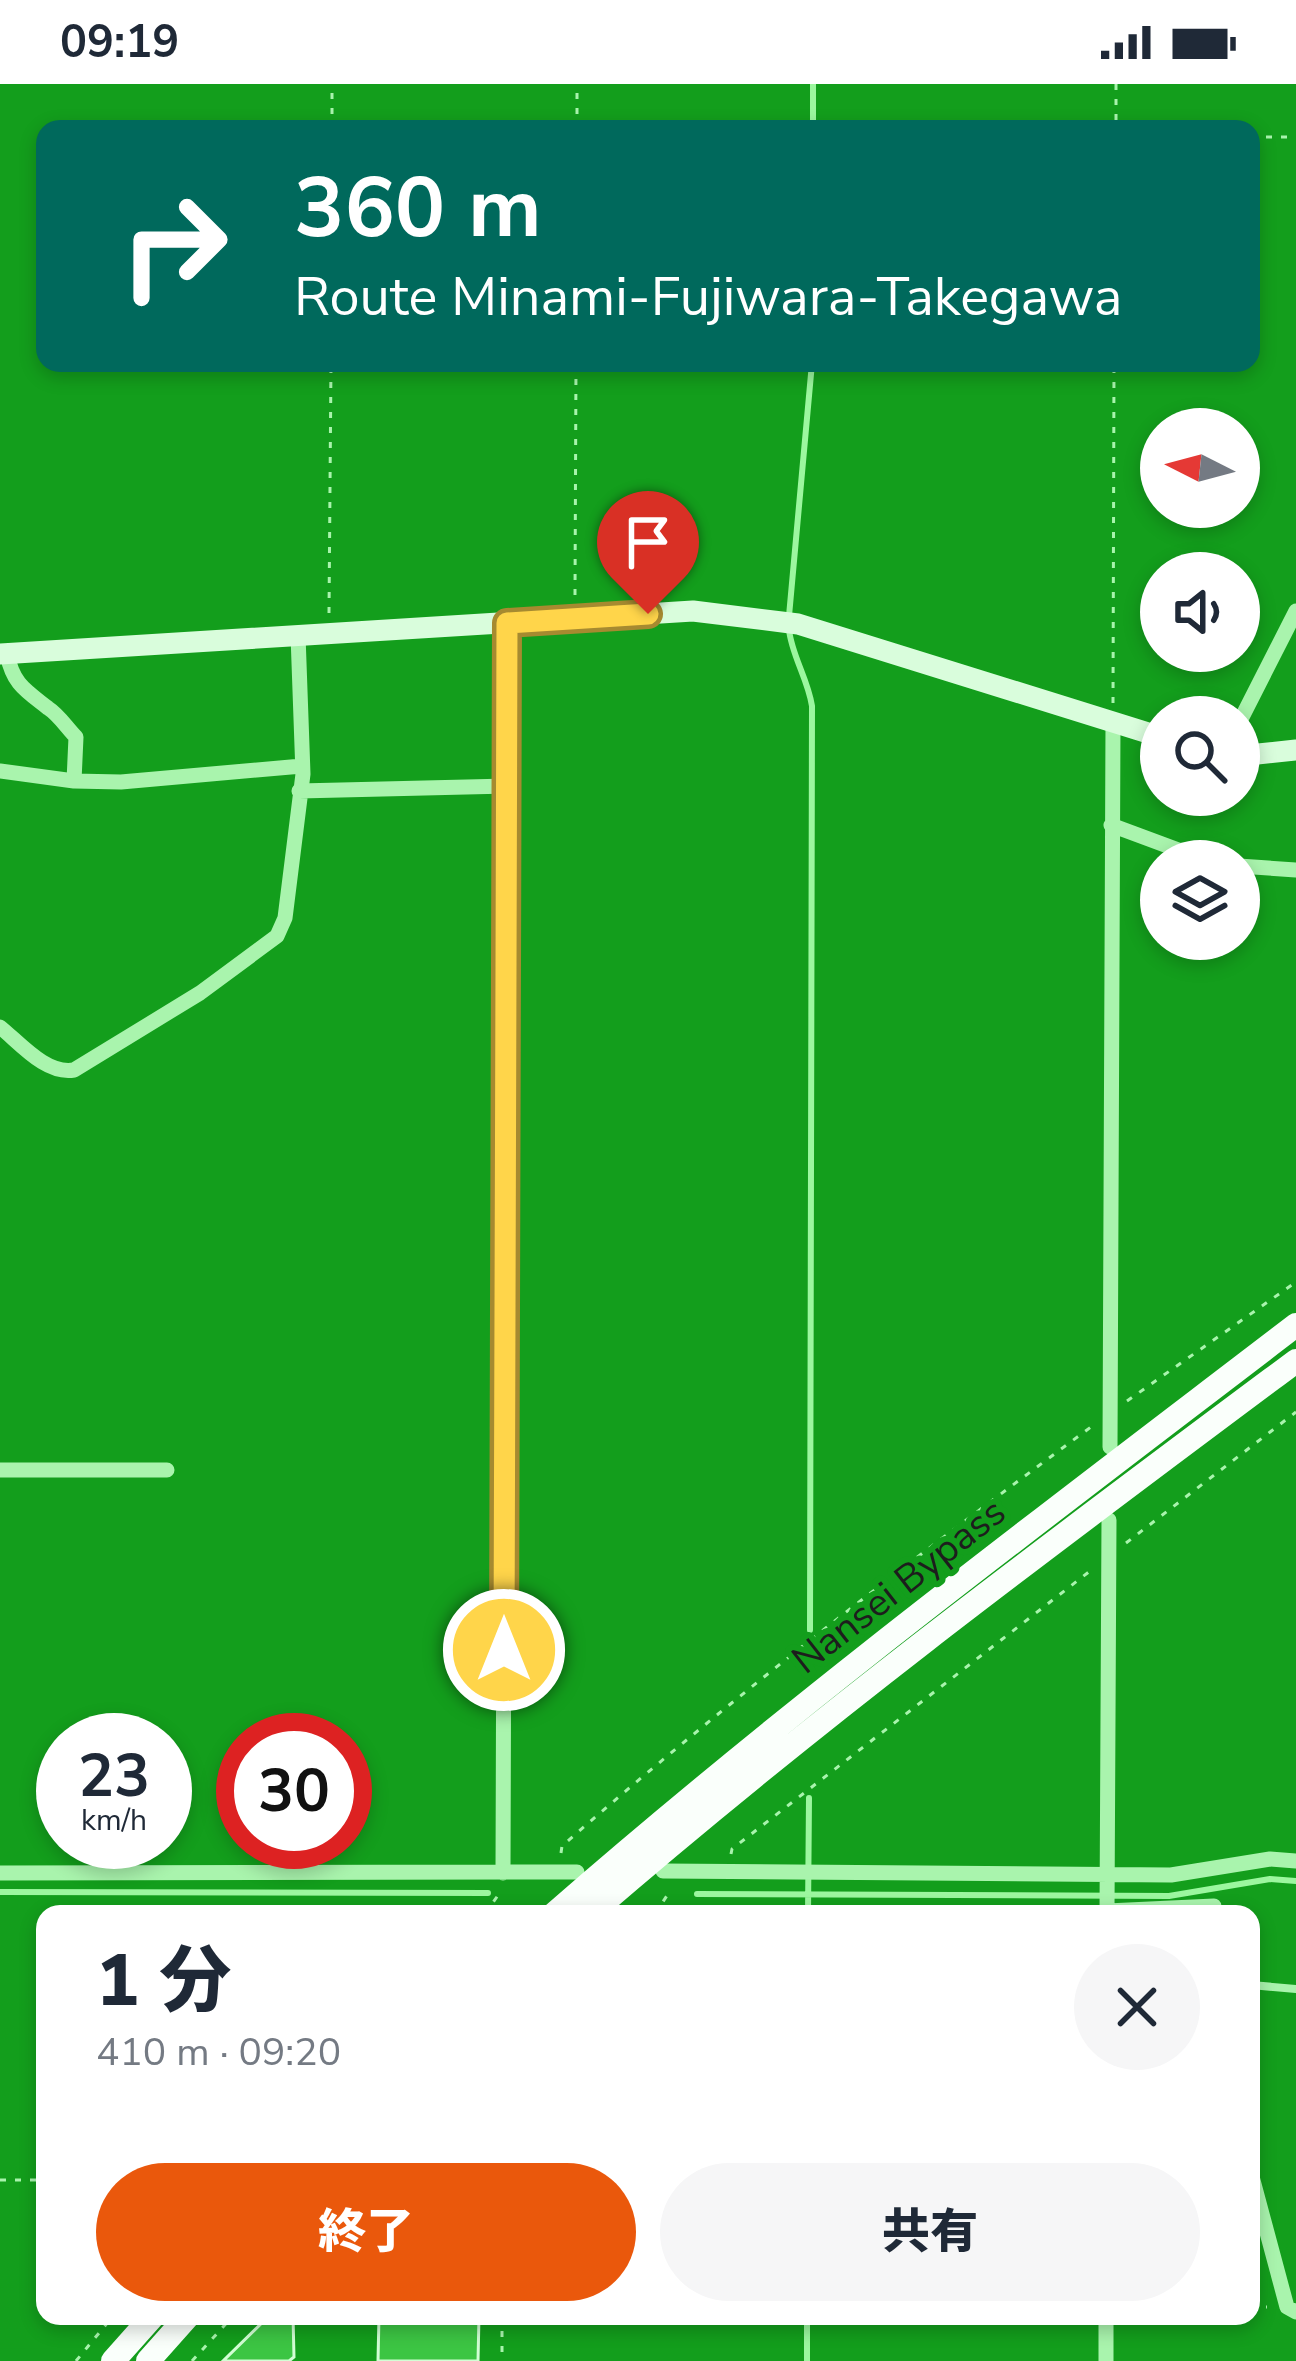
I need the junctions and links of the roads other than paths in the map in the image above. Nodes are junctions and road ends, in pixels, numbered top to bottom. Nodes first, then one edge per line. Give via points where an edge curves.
1 (1296, 611) edge
2 (507, 623) junction
3 (298, 635) junction
4 (4, 654) edge
5 (1253, 696) edge
6 (1113, 723) junction
7 (1140, 731) edge
8 (1296, 750) edge
9 (1260, 754) edge
10 (302, 766) junction
11 (0, 771) edge
12 (74, 782) junction
13 (508, 786) junction
14 (299, 791) junction
15 (1111, 825) junction
16 (1151, 840) edge
17 (1260, 867) edge
18 (1296, 870) edge
19 (0, 1027) edge
20 (1296, 1325) edge
21 (1296, 1361) edge
22 (1110, 1447) dead end
23 (166, 1469) dead end
24 (0, 1470) edge
25 (1109, 1520) dead end
26 (1296, 1861) edge
27 (667, 1871) road end
28 (578, 1872) dead end
29 (0, 1873) edge
30 (503, 1873) junction
31 (1108, 1879) junction
32 (564, 1905) edge
33 (601, 1905) edge
34 (1107, 1905) edge
35 (1260, 1986) edge
36 (1296, 1989) edge
37 (1260, 2207) edge
38 (1296, 2312) edge
39 (144, 2325) edge
40 (180, 2325) edge
41 (1106, 2325) edge
42 (112, 2361) edge
43 (148, 2361) edge
44 (1106, 2361) edge

1 - 5 street
2 - 3 main road
2 - 6 main road via 693,611 790,623
2 - 13 street
3 - 4 main road
3 - 10 street
4 - 12 street via 27,695 76,737
6 - 7 main road
6 - 15 street
8 - 9 main road
10 - 12 street
10 - 14 street
11 - 12 street
13 - 14 street
13 - 30 street
14 - 19 street via 277,936 74,1070 47,1065
15 - 16 street
15 - 22 street
17 - 18 street
20 - 32 highway, Nansei Bypass via 849,1667
21 - 33 highway, Nansei Bypass via 768,1763
23 - 24 street
25 - 31 street
26 - 31 street
27 - 31 street
28 - 30 street
29 - 30 street
31 - 34 street
35 - 36 lane
37 - 38 street via 1287,2307
39 - 42 highway
40 - 43 highway
41 - 44 street

